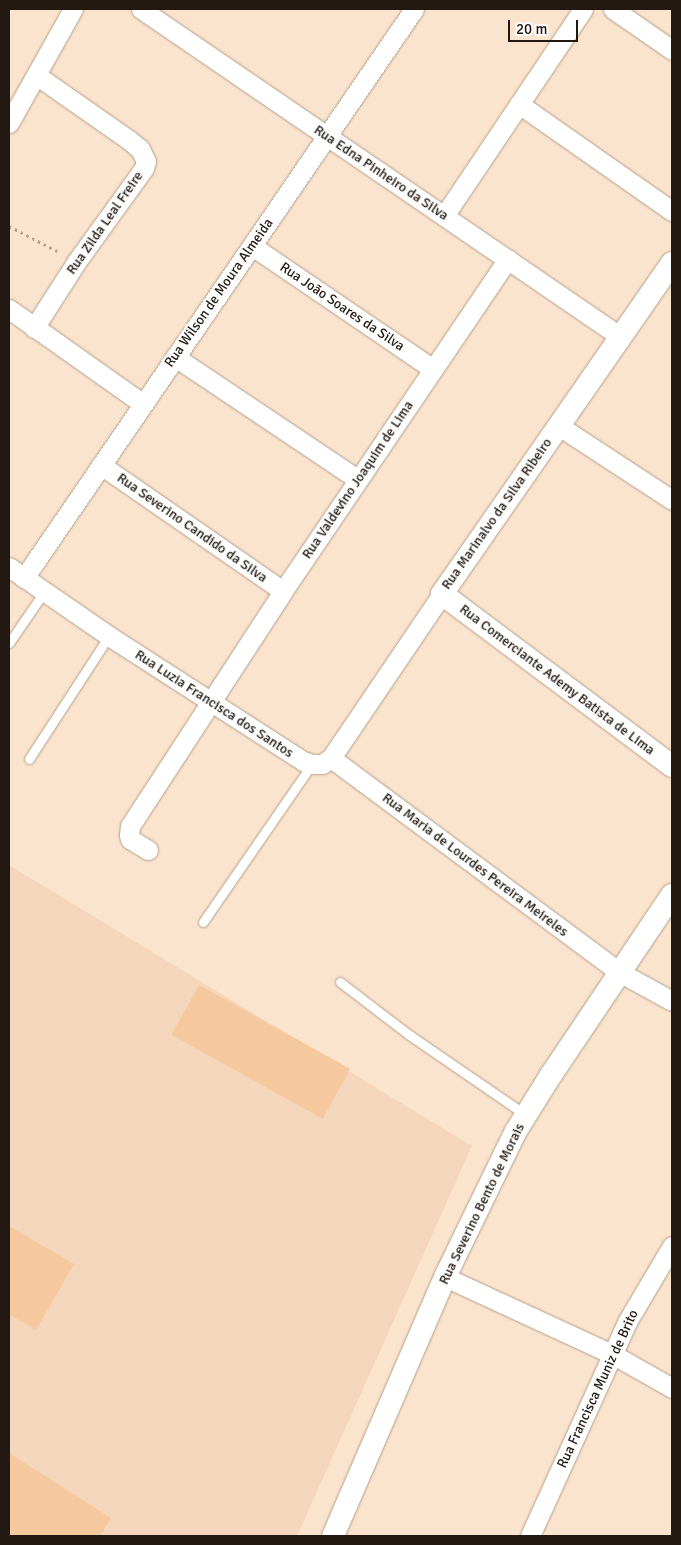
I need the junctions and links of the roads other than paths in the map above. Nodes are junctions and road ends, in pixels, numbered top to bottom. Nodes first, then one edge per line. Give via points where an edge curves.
1 (73, 9) edge
2 (141, 9) edge
3 (414, 9) edge
4 (583, 9) edge
5 (613, 9) edge
6 (672, 50) edge
7 (36, 75) junction
8 (519, 104) junction
9 (9, 123) edge
10 (328, 136) junction
11 (672, 211) edge
12 (444, 216) junction
13 (252, 246) junction
14 (508, 259) junction
15 (672, 263) edge
16 (9, 309) edge
17 (34, 328) junction
18 (621, 337) junction
19 (175, 357) junction
20 (433, 369) junction
21 (143, 404) junction
22 (558, 426) junction
23 (101, 465) junction
24 (357, 480) junction
25 (672, 500) edge
26 (16, 572) edge
27 (283, 591) junction
28 (44, 592) junction
29 (442, 594) junction
30 (109, 636) junction
31 (9, 643) edge
32 (210, 702) junction
33 (29, 759) dead end
34 (322, 762) junction
35 (672, 766) edge
36 (148, 850) dead end
37 (672, 895) edge
38 (203, 922) dead end
39 (619, 972) junction
40 (340, 982) dead end
41 (672, 1001) edge
42 (526, 1115) junction
43 (672, 1246) edge
44 (445, 1277) junction
45 (612, 1354) junction
46 (672, 1388) edge
47 (333, 1536) edge
48 (530, 1536) edge

1 - 7 street
2 - 10 street, Rua Edna Pinheiro da Silva
3 - 10 street, Rua Wilson de Moura Almeida
4 - 8 street
5 - 6 street
7 - 9 street
7 - 17 street, Rua Zilda Leal Freire via 129,140 140,149 146,161
8 - 11 street
8 - 12 street
10 - 12 street, Rua Edna Pinheiro da Silva
10 - 13 street, Rua Wilson de Moura Almeida
12 - 14 street, Rua Edna Pinheiro da Silva
13 - 19 street, Rua Wilson de Moura Almeida
13 - 20 street, Rua João Soares da Silva
14 - 18 street, Rua Edna Pinheiro da Silva
14 - 20 street, Rua Valdevino Joaquim de Lima
15 - 18 street, Rua Marinalvo da Silva Ribeiro
16 - 17 street
17 - 21 street
18 - 22 street, Rua Marinalvo da Silva Ribeiro
19 - 21 street, Rua Wilson de Moura Almeida
19 - 24 street
20 - 24 street, Rua Valdevino Joaquim de Lima
21 - 23 street, Rua Wilson de Moura Almeida
22 - 25 street
22 - 29 street, Rua Marinalvo da Silva Ribeiro
23 - 26 street, Rua Wilson de Moura Almeida
23 - 27 street, Rua Severino Candido da Silva
24 - 27 street, Rua Valdevino Joaquim de Lima
26 - 28 street, Rua Luzia Francisca dos Santos
27 - 32 street, Rua Valdevino Joaquim de Lima
28 - 30 street, Rua Luzia Francisca dos Santos
28 - 31 lane
29 - 34 street, Rua Marinalvo da Silva Ribeiro
29 - 35 street, Rua Comerciante Ademy Batista de Lima
30 - 32 street, Rua Luzia Francisca dos Santos
30 - 33 lane
32 - 34 street, Rua Luzia Francisca dos Santos via 303,761
32 - 36 street, Rua Valdevino Joaquim de Lima via 130,826 130,839
34 - 38 lane, Rua Marinalvo da Silva Ribeiro
34 - 39 street, Rua Maria de Lourdes Pereira Meireles
37 - 39 street, Rua Severino Bento de Morais
39 - 41 street, Rua Maria de Lourdes Pereira Meireles
39 - 42 street, Rua Severino Bento de Morais
40 - 42 lane via 408,1034
42 - 44 street, Rua Severino Bento de Morais
43 - 45 street, Rua Francisca Muniz de Brito
44 - 45 street
44 - 47 street, Rua Severino Bento de Morais
45 - 46 street
45 - 48 street, Rua Francisca Muniz de Brito

